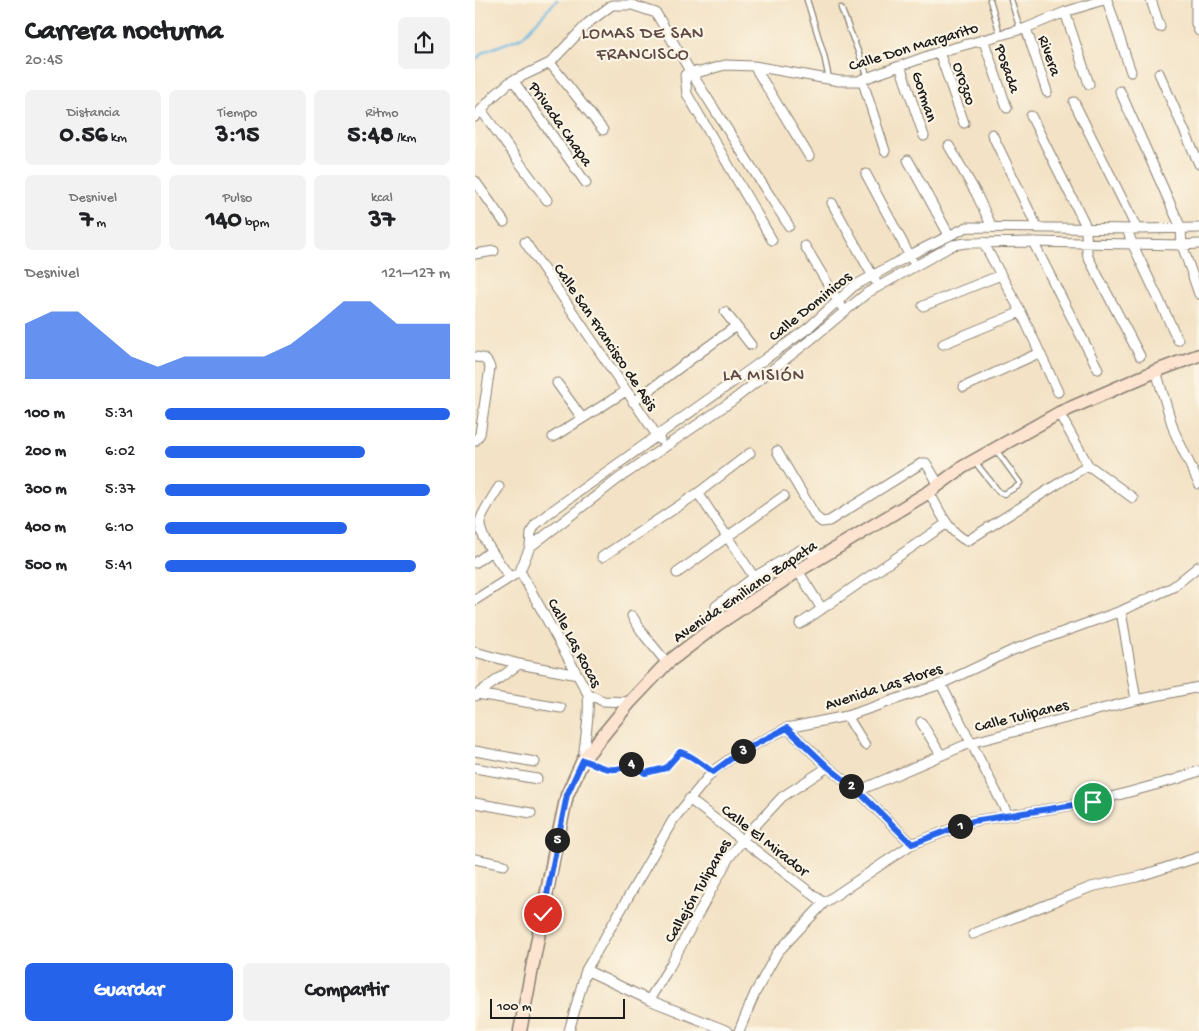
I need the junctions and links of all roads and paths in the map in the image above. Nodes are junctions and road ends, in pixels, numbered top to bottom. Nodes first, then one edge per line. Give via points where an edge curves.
1 (807, 0) edge
2 (990, 0) edge
3 (1011, 0) edge
4 (1103, 0) edge
5 (1107, 0) edge
6 (1151, 0) edge
7 (1196, 0) edge
8 (841, 8) dead end
9 (1065, 12) junction
10 (1160, 27) dead end
11 (1023, 28) junction
12 (1199, 31) edge
13 (1000, 34) junction
14 (983, 39) junction
15 (939, 52) junction
16 (550, 63) junction
17 (754, 66) junction
18 (900, 66) junction
19 (690, 71) junction
20 (1131, 72) dead end
21 (1159, 73) dead end
22 (865, 78) junction
23 (829, 79) junction
24 (513, 80) junction
25 (1089, 84) dead end
26 (1120, 91) dead end
27 (1047, 92) dead end
28 (1074, 102) dead end
29 (1007, 108) dead end
30 (478, 114) edge
31 (1031, 116) dead end
32 (964, 123) dead end
33 (603, 130) dead end
34 (992, 134) dead end
35 (923, 136) dead end
36 (949, 146) dead end
37 (885, 151) dead end
38 (809, 156) dead end
39 (908, 160) dead end
40 (1199, 164) edge
41 (866, 174) dead end
42 (475, 181) edge
43 (586, 183) dead end
44 (547, 200) dead end
45 (832, 204) dead end
46 (504, 222) dead end
47 (789, 226) dead end
48 (992, 227) junction
49 (1037, 227) junction
50 (1086, 228) junction
51 (1181, 228) junction
52 (1199, 228) edge
53 (1132, 229) junction
54 (949, 235) junction
55 (772, 240) dead end
56 (525, 242) dead end
57 (983, 242) junction
58 (1033, 242) junction
59 (1085, 242) junction
60 (1132, 243) junction
61 (1199, 244) edge
62 (1182, 245) junction
63 (805, 246) dead end
64 (494, 251) dead end
65 (475, 254) edge
66 (910, 255) junction
67 (915, 266) junction
68 (872, 275) junction
69 (1001, 275) junction
70 (878, 287) junction
71 (1199, 294) edge
72 (838, 301) junction
73 (923, 306) dead end
74 (725, 312) dead end
75 (845, 312) junction
76 (1021, 312) junction
77 (736, 326) junction
78 (1177, 340) dead end
79 (943, 344) dead end
80 (751, 345) dead end
81 (1039, 353) junction
82 (1199, 355) edge
83 (1140, 356) dead end
84 (475, 357) edge
85 (763, 361) junction
86 (1098, 369) dead end
87 (771, 371) junction
88 (1156, 372) junction
89 (557, 383) dead end
90 (964, 387) dead end
91 (626, 392) junction
92 (1058, 392) dead end
93 (633, 402) junction
94 (1059, 413) junction
95 (582, 418) junction
96 (657, 436) junction
97 (553, 437) dead end
98 (475, 441) edge
99 (665, 447) junction
100 (995, 449) junction
101 (777, 451) dead end
102 (750, 453) dead end
103 (975, 461) junction
104 (1088, 465) junction
105 (1199, 484) edge
106 (499, 487) dead end
107 (934, 488) junction
108 (698, 493) junction
109 (785, 496) dead end
110 (1133, 498) dead end
111 (947, 524) junction
112 (728, 538) junction
113 (530, 547) junction
114 (491, 552) junction
115 (821, 555) junction
116 (602, 557) dead end
117 (475, 563) edge
118 (1199, 566) edge
119 (520, 571) junction
120 (798, 571) junction
121 (677, 573) dead end
122 (754, 577) junction
123 (511, 578) junction
124 (475, 600) edge
125 (822, 609) junction
126 (1121, 611) junction
127 (632, 616) dead end
128 (799, 624) dead end
129 (713, 627) junction
130 (475, 652) edge
131 (667, 663) junction
132 (519, 664) junction
133 (578, 675) junction
134 (941, 684) junction
135 (1199, 687) edge
136 (588, 694) junction
137 (476, 695) edge
138 (1136, 700) junction
139 (630, 702) junction
140 (561, 708) dead end
141 (847, 716) junction
142 (921, 722) dead end
143 (787, 728) junction
144 (971, 742) junction
145 (865, 745) dead end
146 (475, 751) edge
147 (941, 755) junction
148 (583, 760) junction
149 (535, 762) dead end
150 (828, 767) junction
151 (475, 768) edge
152 (1199, 771) edge
153 (713, 772) junction
154 (537, 779) dead end
155 (858, 791) junction
156 (689, 799) junction
157 (475, 803) edge
158 (531, 813) dead end
159 (1008, 815) junction
160 (743, 839) junction
161 (912, 844) junction
162 (1199, 857) edge
163 (475, 859) edge
164 (504, 865) dead end
165 (824, 903) junction
166 (973, 934) dead end
167 (586, 970) junction
168 (649, 1000) junction
169 (520, 1031) edge
170 (569, 1031) edge
171 (729, 1031) edge
172 (739, 1031) edge

1 - 23 lane
2 - 13 lane
3 - 11 lane
4 - 9 street, Calle Don Margarito
5 - 20 street
6 - 10 street
7 - 12 street
8 - 22 lane
9 - 11 street, Calle Don Margarito
9 - 25 street
11 - 13 street, Calle Don Margarito
11 - 27 street, Rivera
13 - 14 street, Calle Don Margarito
14 - 15 street, Calle Don Margarito
14 - 29 street, Posada
15 - 18 street, Calle Don Margarito
15 - 32 street, Orozco
16 - 19 street via 588,23 612,5 632,5 655,13
16 - 24 street
16 - 33 street
17 - 19 street, Calle Don Margarito via 725,65 700,72
17 - 23 street, Calle Don Margarito
17 - 38 street
18 - 22 street, Calle Don Margarito
18 - 35 street, Gorman
19 - 47 street
19 - 55 street via 685,75 687,94
21 - 40 street
22 - 23 street, Calle Don Margarito via 858,81
22 - 37 street
24 - 30 street
24 - 43 street, Privada Chapa
26 - 51 street
28 - 53 street
30 - 44 street
31 - 50 street
34 - 49 street
36 - 48 street
39 - 54 street
41 - 66 street
42 - 46 street
45 - 68 street
48 - 49 street, Calle Dominicos
48 - 54 street, Calle Dominicos via 967,227
49 - 50 street, Calle Dominicos
50 - 53 street, Calle Dominicos
50 - 59 street
51 - 52 street, Calle Dominicos
51 - 53 street, Calle Dominicos
51 - 62 street
53 - 60 street
54 - 66 street, Calle Dominicos
56 - 91 street, Calle San Francisco de Asis
57 - 58 street, Calle Dominicos
57 - 67 street, Calle Dominicos via 953,245
57 - 69 street
58 - 59 street, Calle Dominicos
58 - 86 street
59 - 60 street, Calle Dominicos
59 - 83 street via 1088,257
60 - 62 street, Calle Dominicos
60 - 78 street
61 - 62 street, Calle Dominicos
62 - 71 street
63 - 72 street
64 - 65 street
66 - 67 street
66 - 68 street, Calle Dominicos
67 - 70 street, Calle Dominicos
68 - 70 street
68 - 72 street, Calle Dominicos via 853,286
69 - 73 street
69 - 76 street
70 - 75 street, Calle Dominicos
72 - 75 street
72 - 85 street, Calle Dominicos
74 - 77 street
75 - 87 street, Calle Dominicos
76 - 79 street
76 - 81 street
77 - 80 street
77 - 93 street
81 - 90 street
81 - 92 street
82 - 88 main road, Avenida Emiliano Zapata
84 - 98 street via 485,359 490,368 480,434
85 - 87 street
85 - 96 street, Calle Dominicos
87 - 99 street, Calle Dominicos
88 - 94 main road, Avenida Emiliano Zapata
88 - 105 street via 1174,432
89 - 95 street
91 - 93 street, Calle San Francisco de Asis
91 - 95 street
93 - 96 street, Calle San Francisco de Asis
94 - 100 main road, Avenida Emiliano Zapata
94 - 104 street
95 - 97 street
96 - 99 street, Calle San Francisco de Asis
96 - 113 street, Calle Dominicos via 535,525
99 - 113 street, Calle Dominicos
100 - 103 main road, Avenida Emiliano Zapata
100 - 103 lane via 1018,486 1004,494 999,492
101 - 107 street via 822,522 829,521 922,463 929,466
102 - 108 street
103 - 107 main road, Avenida Emiliano Zapata
104 - 110 street
104 - 111 street via 967,541 956,536
106 - 114 street via 480,521
107 - 111 street
107 - 115 main road, Avenida Emiliano Zapata
108 - 112 street
108 - 116 street
109 - 112 street
111 - 125 street
112 - 121 street
112 - 122 street
113 - 119 street, Calle Dominicos
114 - 117 street
114 - 123 street
115 - 120 main road, Avenida Emiliano Zapata
115 - 122 street via 800,550
118 - 126 street, Avenida Las Flores via 1173,587
119 - 123 street
119 - 133 street, Calle Las Rocas
120 - 125 street
120 - 129 main road, Avenida Emiliano Zapata
122 - 129 street via 716,606
123 - 124 street
125 - 128 street
126 - 134 street, Avenida Las Flores via 1013,650
126 - 138 street
127 - 131 street
129 - 131 main road, Avenida Emiliano Zapata
130 - 132 street
131 - 139 main road, Avenida Emiliano Zapata
132 - 133 street
132 - 137 street
133 - 136 street, Calle Las Rocas
134 - 141 street, Avenida Las Flores
134 - 144 street
135 - 138 street, Calle Tulipanes
136 - 139 street via 603,701
136 - 148 street, Calle Las Rocas via 590,712
137 - 140 street
138 - 144 street, Calle Tulipanes
139 - 148 main road, Avenida Emiliano Zapata
141 - 143 street, Avenida Las Flores
141 - 145 street
142 - 147 street
143 - 150 street
143 - 153 street, Avenida Las Flores via 740,752
144 - 147 street, Calle Tulipanes
144 - 159 street
146 - 149 street
147 - 155 street, Calle Tulipanes
148 - 153 path via 611,770 632,764 645,773 666,768 680,752
148 - 169 main road, Avenida Emiliano Zapata via 567,795
150 - 155 street
150 - 160 street, Callejón Tulipanes via 782,797
151 - 154 street
152 - 159 street via 1093,802
153 - 156 street, Avenida Las Flores
155 - 161 street
156 - 160 street, Calle El Mirador
156 - 167 street, Avenida Las Flores via 673,820
157 - 158 street
159 - 161 street via 973,821
160 - 165 street, Calle El Mirador
160 - 168 street, Callejón Tulipanes via 728,859
161 - 165 street
162 - 166 street via 1137,877 1091,887
163 - 164 street
165 - 172 street via 777,953
167 - 168 street
167 - 170 street, Avenida Las Flores
168 - 171 street

